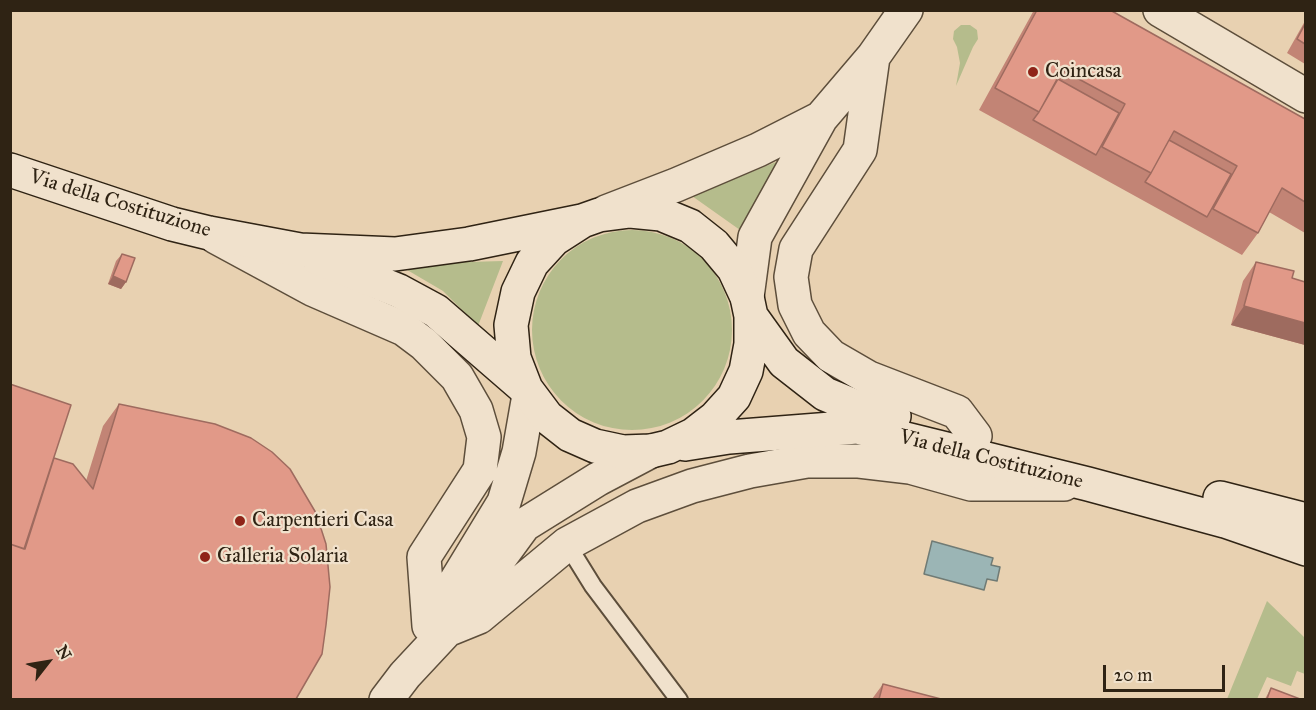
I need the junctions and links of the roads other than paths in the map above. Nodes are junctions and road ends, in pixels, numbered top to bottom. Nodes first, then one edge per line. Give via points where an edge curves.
1 (906, 10) edge
2 (1160, 10) edge
3 (873, 57) junction
4 (1305, 96) edge
5 (821, 118) junction
6 (10, 170) edge
7 (591, 218) junction
8 (209, 233) junction
9 (300, 250) junction
10 (749, 306) junction
11 (528, 392) junction
12 (975, 436) junction
13 (660, 449) junction
14 (1088, 484) junction
15 (1305, 520) edge
16 (567, 544) junction
17 (1305, 549) edge
18 (438, 628) junction
19 (396, 687) edge
20 (679, 699) edge

1 - 3 street
2 - 4 street
3 - 5 street
3 - 12 street via 860,150 796,249 791,277 795,305 809,333 831,356 869,378 957,412
5 - 7 street via 758,150
5 - 10 street via 755,237
6 - 8 street, Via della Costituzione
7 - 9 street via 469,244 395,254
7 - 10 street via 630,211 661,214 690,226 734,268
7 - 11 street via 554,239 532,263 518,292 511,325 514,358
8 - 9 street, Via della Costituzione
8 - 18 street via 312,289 404,329 457,377 476,410 484,437 480,470 424,557
9 - 11 street via 399,291 436,311
10 - 12 street, Via della Costituzione via 784,362 825,394 854,406
10 - 13 street via 751,344 746,371 734,397 701,430
11 - 13 street via 547,417 570,435 595,446 623,452
11 - 18 street via 519,452 504,502
12 - 15 street, Via della Costituzione
13 - 14 street, Via della Costituzione via 729,437 856,427
13 - 18 street via 598,478 524,525
14 - 16 street via 971,484 910,467 859,461 807,461 692,486 637,506
14 - 17 street, Via della Costituzione via 1225,521
16 - 18 street via 478,616
16 - 20 lane via 593,586
18 - 19 street

